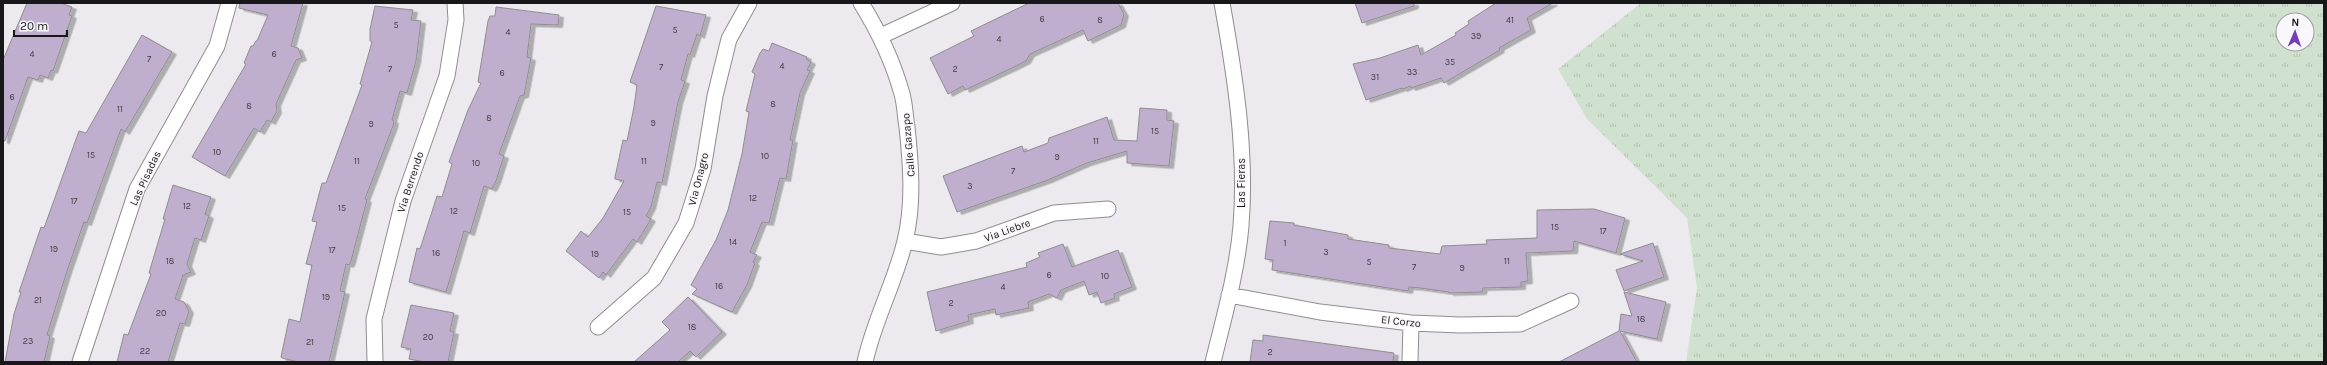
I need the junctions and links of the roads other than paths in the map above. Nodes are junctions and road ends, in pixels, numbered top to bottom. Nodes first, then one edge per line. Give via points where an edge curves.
1 (229, 3) edge
2 (455, 3) edge
3 (749, 3) edge
4 (861, 3) edge
5 (952, 3) edge
6 (1222, 3) edge
7 (881, 36) junction
8 (1108, 209) dead end
9 (906, 241) junction
10 (1229, 295) junction
11 (1571, 301) dead end
12 (1411, 323) junction
13 (598, 327) dead end
14 (80, 362) edge
15 (375, 362) edge
16 (865, 362) edge
17 (1213, 362) edge
18 (1410, 362) edge

1 - 14 street, Las Pisadas via 217,46 137,189
2 - 15 street, Via Berrendo via 456,20 446,76 403,201 374,319
3 - 13 street, Via Onagro via 729,39 715,96 703,169 686,222 654,278
4 - 7 street, Calle Gazapo
5 - 7 street
6 - 10 street, Las Fieras via 1237,90 1242,161 1241,226
7 - 9 street, Calle Gazapo via 903,95 912,166
8 - 9 street, Via Liebre via 1054,213 976,240 941,247
9 - 16 street, Calle Gazapo via 880,309
10 - 12 street, El Corzo via 1320,312
10 - 17 street, Las Fieras
11 - 12 street, El Corzo via 1520,324
12 - 18 street

